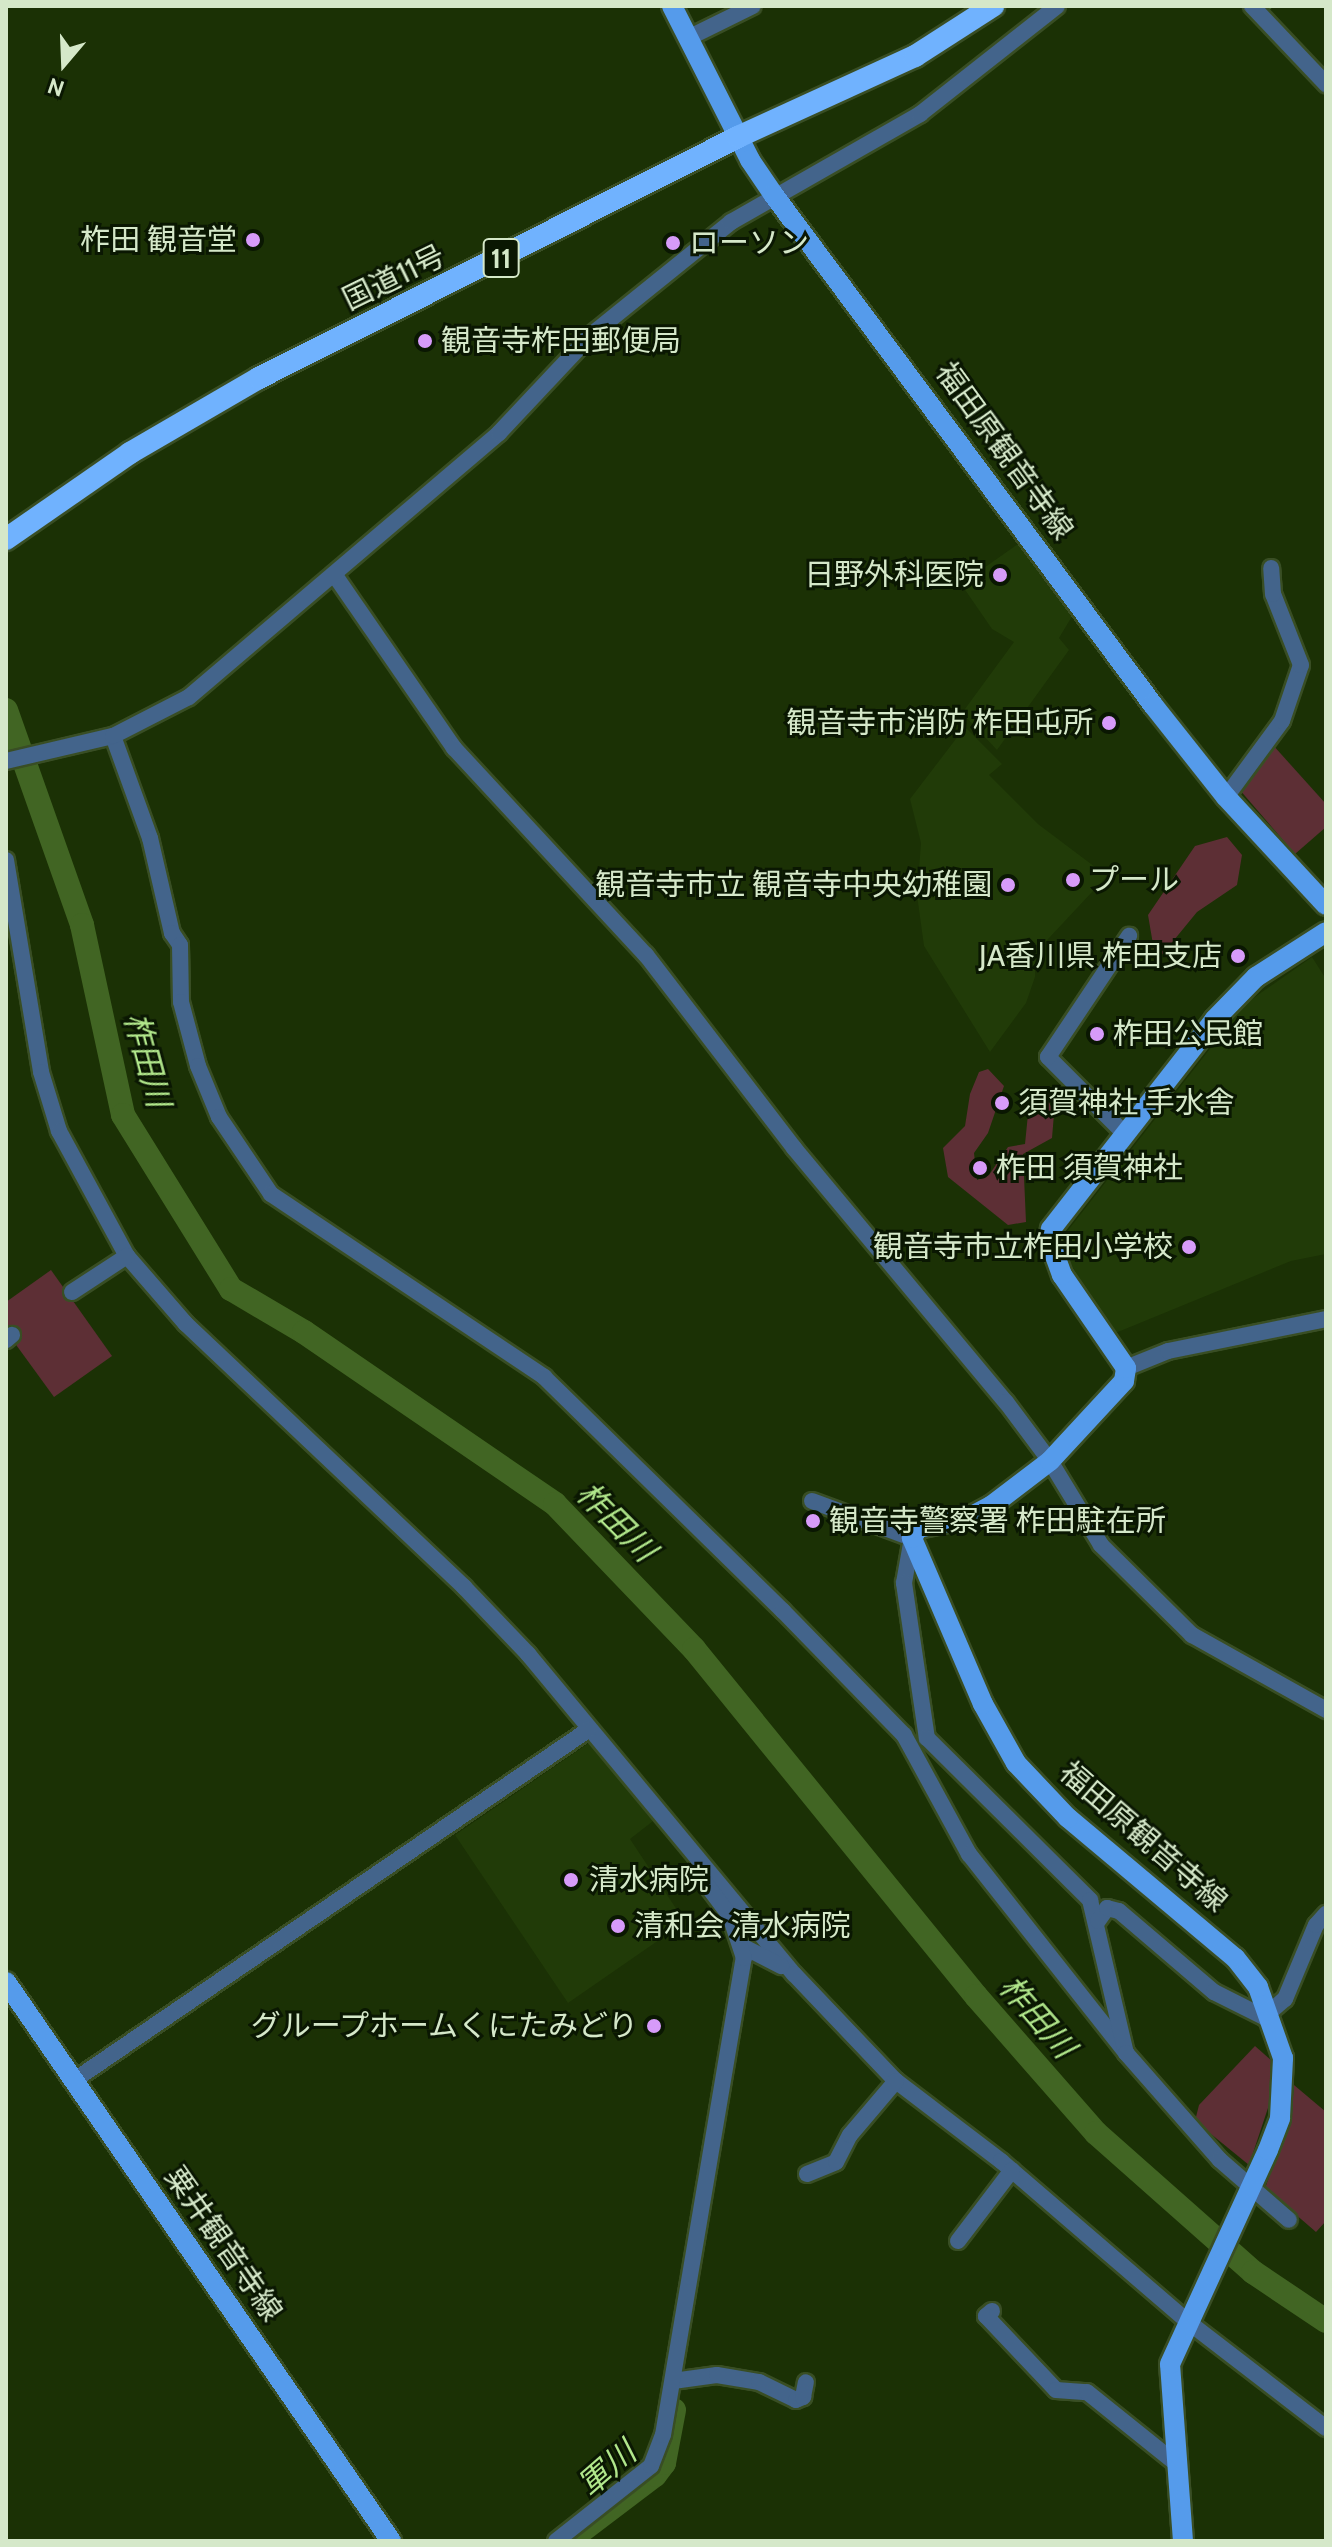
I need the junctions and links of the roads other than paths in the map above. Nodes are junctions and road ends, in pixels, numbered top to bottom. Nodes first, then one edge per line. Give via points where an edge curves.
1 (672, 6) edge
2 (753, 6) edge
3 (993, 6) edge
4 (1057, 6) edge
5 (1252, 6) edge
6 (688, 38) junction
7 (1326, 84) edge
8 (738, 137) junction
9 (773, 194) junction
10 (13, 534) edge
11 (1271, 568) dead end
12 (336, 577) junction
13 (113, 736) junction
14 (6, 761) edge
15 (1226, 797) junction
16 (6, 860) edge
17 (1326, 905) edge
18 (1326, 932) edge
19 (1129, 936) dead end
20 (1125, 1134) junction
21 (127, 1256) junction
22 (72, 1292) dead end
23 (1326, 1319) edge
24 (1126, 1368) junction
25 (1050, 1461) junction
26 (812, 1501) dead end
27 (912, 1538) junction
28 (1326, 1710) edge
29 (922, 1725) junction
30 (588, 1730) junction
31 (904, 1735) junction
32 (674, 1829) junction
33 (1326, 1914) edge
34 (1098, 1921) junction
35 (744, 1947) junction
36 (794, 1974) junction
37 (6, 1982) edge
38 (1272, 2015) junction
39 (1126, 2053) junction
40 (73, 2081) junction
41 (896, 2081) junction
42 (1012, 2170) junction
43 (807, 2174) dead end
44 (1252, 2186) junction
45 (1289, 2220) dead end
46 (958, 2241) dead end
47 (992, 2311) dead end
48 (1187, 2321) junction
49 (673, 2381) junction
50 (806, 2382) dead end
51 (1326, 2428) edge
52 (1177, 2464) junction
53 (391, 2541) edge
54 (556, 2541) edge
55 (1183, 2541) edge

1 - 6 main road, 福田原観音寺線
2 - 6 street
3 - 8 highway, 国道11号 / 11 via 915,56
4 - 9 street via 920,114
5 - 7 street
6 - 8 main road, 福田原観音寺線
8 - 9 main road, 福田原観音寺線
8 - 10 highway, 国道11号 / 11 via 207,407
9 - 12 street via 591,335 499,433
9 - 15 main road, 福田原観音寺線
11 - 15 street via 1269,582 1301,665 1282,721
12 - 13 street via 189,697
12 - 25 street via 454,748 646,955 794,1148
13 - 14 street
13 - 31 street via 150,838 166,913 180,945 181,1002 198,1066 219,1117 271,1194 544,1377
15 - 17 main road, 福田原観音寺線
16 - 21 street via 41,1072 59,1131
18 - 20 main road via 1256,977 1214,1020
19 - 20 street via 1048,1057
20 - 24 main road via 1057,1218 1049,1239 1062,1275
21 - 22 street
21 - 30 street via 186,1324 464,1587 528,1654
23 - 24 street via 1168,1351
24 - 25 main road via 1124,1381
25 - 27 main road via 991,1506 968,1518 918,1528
25 - 28 street via 1101,1545 1162,1611 1192,1635
26 - 27 street
27 - 29 street via 904,1583
27 - 38 main road, 福田原観音寺線 via 983,1704 1016,1763 1068,1818 1235,1958
29 - 31 street
29 - 34 street via 927,1738 1090,1900
30 - 32 street
30 - 40 street
31 - 39 street via 969,1854
32 - 35 street via 685,1857 730,1916
32 - 36 street
33 - 38 street via 1316,1925 1297,1978
34 - 38 street via 1107,1908 1119,1911 1214,1992 1264,2017
34 - 39 street via 1107,1986
35 - 36 street
35 - 49 street
36 - 41 street
37 - 40 main road, 粟井観音寺線
38 - 44 main road, 福田原観音寺線 via 1283,2058 1284,2090 1280,2118
39 - 44 street via 1180,2119
40 - 53 main road, 粟井観音寺線
41 - 42 street
41 - 43 street via 850,2135 836,2162
42 - 46 street
42 - 48 street
44 - 45 street
44 - 48 main road, 福田原観音寺線
47 - 52 street via 986,2316 1056,2390 1087,2392
48 - 51 street
48 - 52 main road, 福田原観音寺線 via 1170,2364
49 - 50 street via 717,2375 759,2382 796,2400 803,2397
49 - 54 street via 651,2466
52 - 55 main road, 福田原観音寺線

